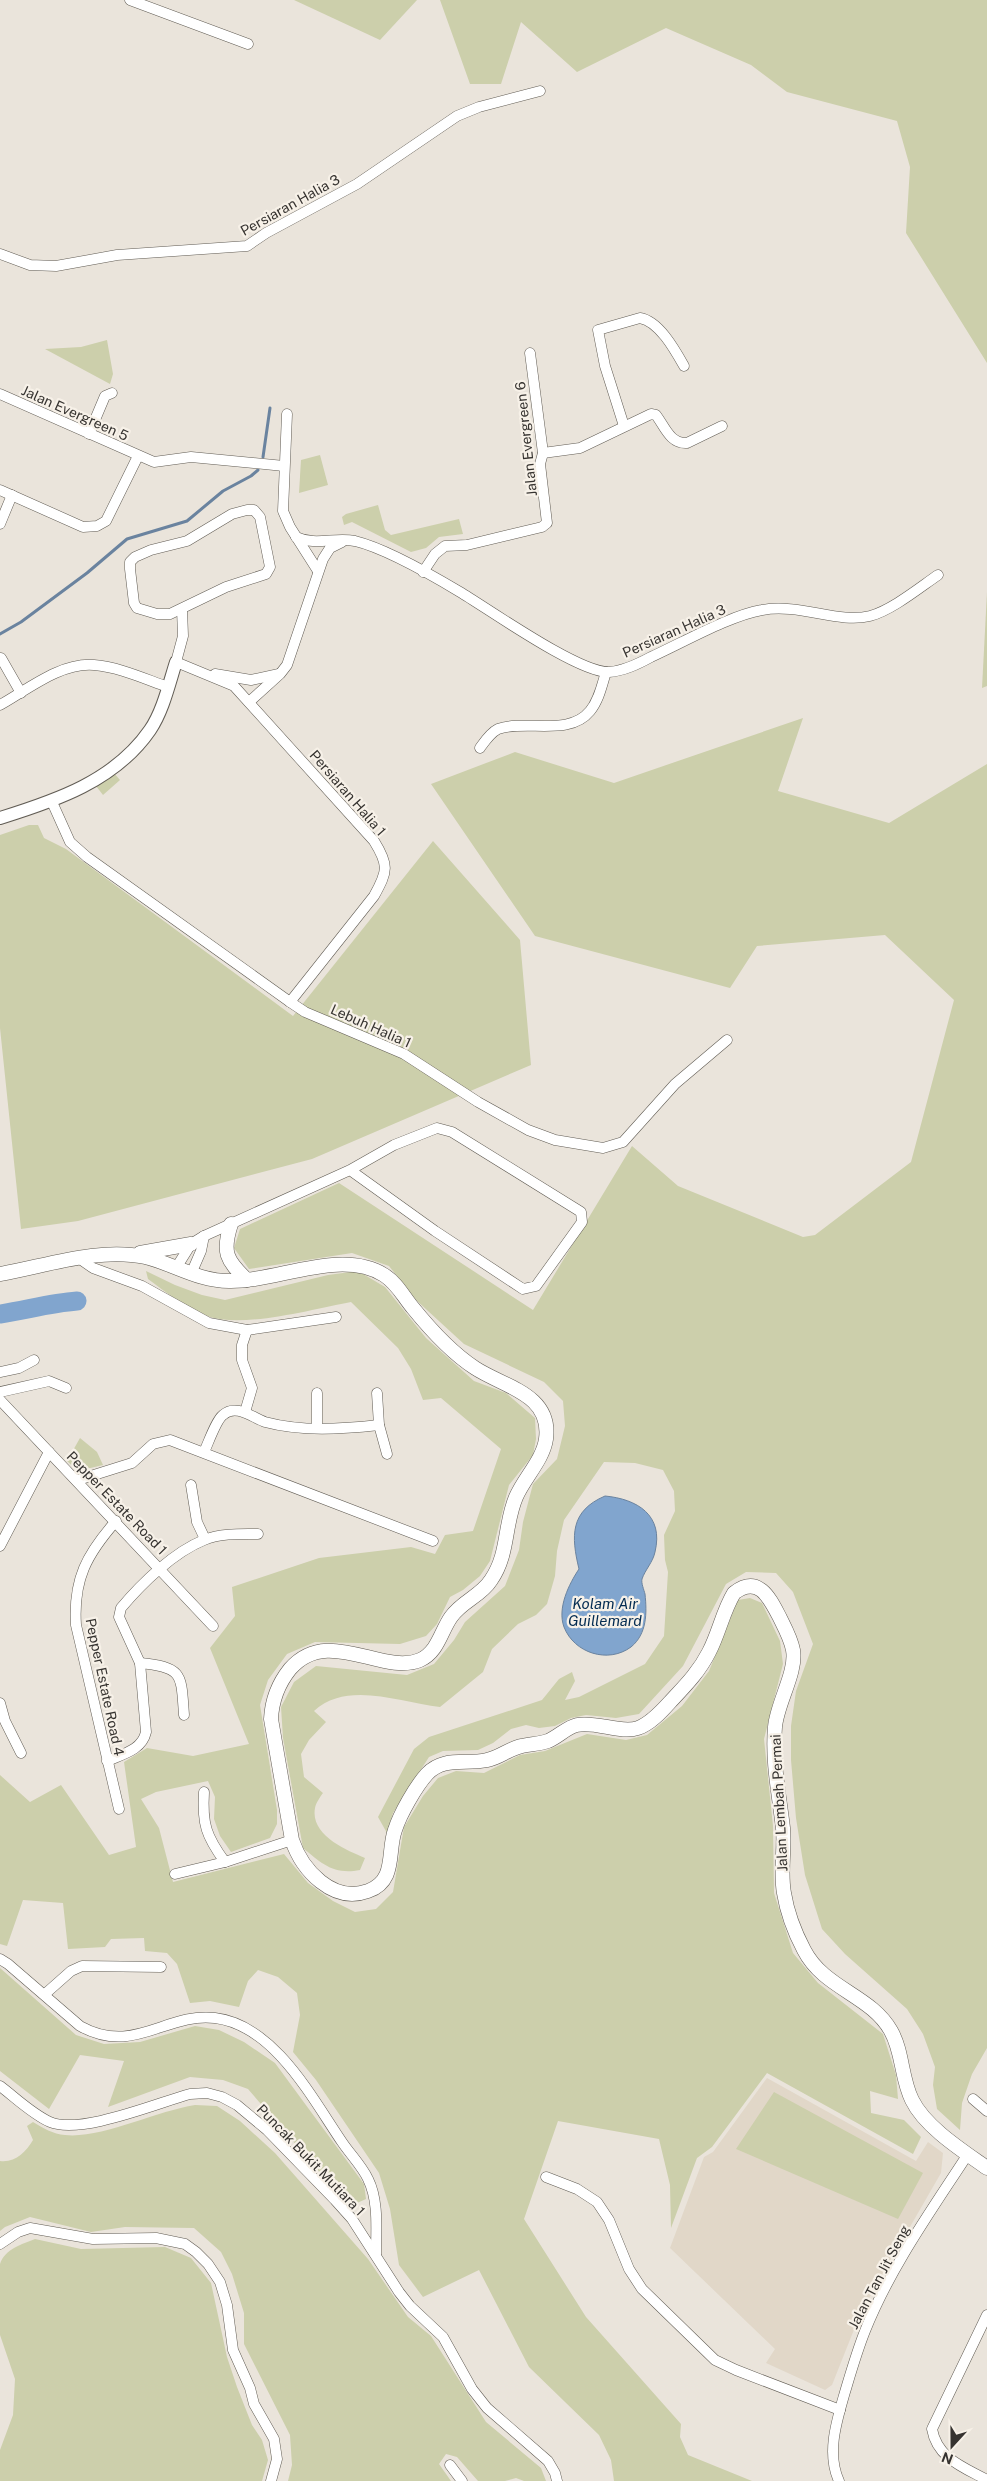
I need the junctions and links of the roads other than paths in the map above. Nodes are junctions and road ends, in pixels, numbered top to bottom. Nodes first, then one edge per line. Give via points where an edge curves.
1 (130, 0) edge
2 (248, 44) dead end
3 (540, 92) dead end
4 (0, 254) edge
5 (530, 353) dead end
6 (684, 366) dead end
7 (112, 393) dead end
8 (0, 394) edge
9 (287, 414) dead end
10 (624, 426) junction
11 (722, 426) dead end
12 (88, 434) junction
13 (543, 452) junction
14 (138, 456) junction
15 (284, 466) junction
16 (0, 490) edge
17 (12, 495) junction
18 (0, 524) edge
19 (296, 537) junction
20 (350, 540) junction
21 (318, 572) junction
22 (423, 572) junction
23 (938, 575) dead end
24 (182, 609) junction
25 (1, 658) edge
26 (176, 662) junction
27 (606, 672) junction
28 (206, 674) junction
29 (280, 674) junction
30 (168, 687) junction
31 (21, 693) junction
32 (249, 702) junction
33 (0, 705) edge
34 (480, 748) dead end
35 (52, 802) junction
36 (0, 818) edge
37 (290, 1002) junction
38 (726, 1040) dead end
39 (350, 1170) junction
40 (231, 1224) junction
41 (204, 1236) junction
42 (191, 1244) junction
43 (130, 1255) junction
44 (80, 1259) junction
45 (176, 1268) junction
46 (0, 1274) edge
47 (191, 1274) junction
48 (247, 1280) junction
49 (336, 1317) dead end
50 (247, 1330) junction
51 (34, 1360) dead end
52 (0, 1372) edge
53 (66, 1388) dead end
54 (0, 1392) edge
55 (317, 1393) dead end
56 (377, 1393) dead end
57 (0, 1400) edge
58 (245, 1412) junction
59 (379, 1424) junction
60 (317, 1428) junction
61 (49, 1452) junction
62 (204, 1452) junction
63 (387, 1454) dead end
64 (78, 1480) junction
65 (191, 1485) dead end
66 (116, 1521) junction
67 (258, 1534) dead end
68 (205, 1539) junction
69 (433, 1542) dead end
70 (0, 1546) edge
71 (161, 1570) junction
72 (213, 1626) dead end
73 (140, 1663) junction
74 (0, 1703) edge
75 (184, 1715) dead end
76 (21, 1753) dead end
77 (107, 1761) junction
78 (204, 1792) dead end
79 (119, 1809) dead end
80 (292, 1840) junction
81 (225, 1862) junction
82 (175, 1874) dead end
83 (0, 1960) edge
84 (161, 1968) dead end
85 (45, 1994) junction
86 (0, 2086) edge
87 (973, 2099) dead end
88 (987, 2111) edge
89 (968, 2154) junction
90 (987, 2168) edge
91 (546, 2177) dead end
92 (0, 2244) edge
93 (376, 2255) junction
94 (987, 2315) edge
95 (840, 2410) junction
96 (450, 2465) dead end
97 (987, 2480) edge
98 (271, 2481) edge
99 (462, 2481) edge
100 (557, 2481) edge
101 (839, 2481) edge

1 - 2 street
3 - 4 street, Persiaran Halia 3 via 479,107 457,116 357,184 266,232 247,246 117,256 56,266 30,265
5 - 13 street, Jalan Evergreen 6
6 - 10 street via 658,329 645,319 598,330 604,366
7 - 12 street via 105,396
8 - 12 street, Jalan Evergreen 5
9 - 15 street
10 - 11 street via 653,414 671,438 681,443
10 - 13 street via 580,448
12 - 14 street, Jalan Evergreen 5
13 - 22 street, Jalan Evergreen 6 via 540,464 547,523 542,527 468,545 445,546
14 - 15 street via 159,463 185,457
14 - 17 street via 106,520 97,526 83,526
15 - 19 street via 283,512
16 - 17 street
17 - 18 street
19 - 20 street via 310,542
19 - 21 street
20 - 21 street via 330,548
20 - 22 street, Persiaran Halia 3 via 368,545
21 - 29 street via 290,658
22 - 27 street, Persiaran Halia 3 via 578,663
23 - 27 street, Persiaran Halia 3 via 870,616 842,617 781,607 760,610 740,616 630,667
24 - 24 street via 226,587 269,571 260,517 254,510 232,514 187,541 151,550 130,562 131,584 138,608 157,614 170,614
24 - 26 street via 183,636
25 - 31 street
26 - 28 street, Persiaran Halia 1
26 - 30 street
27 - 34 street via 595,703 579,721 498,729
28 - 29 street via 228,674 251,680
28 - 32 street, Persiaran Halia 1 via 234,686
29 - 32 street
30 - 31 street via 105,667 85,665 62,670
30 - 35 street via 150,729 126,757 96,779
31 - 33 street
32 - 37 street, Persiaran Halia 1 via 374,840 384,858 385,869 374,896
35 - 36 street
35 - 37 street, Lebuh Halia 1 via 70,842 87,857
37 - 38 street, Lebuh Halia 1 via 305,1012 404,1054 528,1130 556,1140 603,1148 622,1142 674,1084
39 - 39 street via 394,1145 437,1128 452,1132 581,1212 582,1222 536,1286 523,1289 434,1231
39 - 40 street
40 - 41 street
40 - 48 main road via 226,1238 228,1259
41 - 42 street
41 - 47 street
42 - 43 main road
42 - 45 street
43 - 44 main road, Jalan Lembah Permai
43 - 45 main road, Jalan Lembah Permai
44 - 46 main road, Jalan Lembah Permai
44 - 50 street via 92,1268 142,1286 209,1323
45 - 47 main road, Jalan Lembah Permai
47 - 48 main road, Jalan Lembah Permai via 219,1281
48 - 80 main road, Jalan Lembah Permai via 336,1265 352,1265 384,1275 462,1359 486,1375 516,1388 538,1405 545,1424 546,1440 514,1500 507,1543 497,1571 484,1589 460,1606 428,1655 407,1662 318,1651 293,1666 283,1678 273,1699 272,1719
49 - 50 street
50 - 58 street via 242,1360 252,1388
51 - 52 street via 19,1368
53 - 54 street via 49,1382
55 - 60 street
56 - 59 street
57 - 61 street, Pepper Estate Road 1
58 - 60 street via 264,1422
58 - 62 street via 231,1411 222,1415
59 - 60 street
59 - 63 street
61 - 64 street, Pepper Estate Road 1
61 - 70 street
62 - 64 street via 170,1440 160,1441 132,1463
62 - 69 street
64 - 66 street, Pepper Estate Road 1
65 - 68 street via 197,1522
66 - 71 street, Pepper Estate Road 1
66 - 77 street, Pepper Estate Road 4 via 87,1558 75,1604 76,1625
67 - 68 street
68 - 71 street via 183,1550
71 - 72 street, Pepper Estate Road 1
71 - 73 street via 121,1608 119,1617
73 - 75 street via 167,1667 176,1672 181,1680
73 - 77 street via 144,1741
74 - 76 street
77 - 79 street, Pepper Estate Road 4
78 - 81 street via 202,1816 210,1842
80 - 81 street
80 - 89 main road, Jalan Lembah Permai via 305,1867 330,1888 343,1893 370,1891 387,1876 395,1829 426,1774 450,1761 490,1760 523,1745 548,1741 576,1725 637,1728 659,1713 697,1673 710,1651 734,1593 750,1586 759,1589 771,1599 794,1652 778,1709 774,1755 783,1831 784,1893 794,1927 814,1967 882,2019 900,2051 912,2100 921,2114
81 - 82 street
83 - 85 street
84 - 85 street via 82,1966 71,1971
85 - 93 street via 80,2026 94,2033 130,2036 194,2018 217,2018 236,2024 274,2049 297,2075 368,2178 374,2200
86 - 93 street, Puncak Bukit Mutiara 1 via 41,2118 62,2126 75,2126 190,2094 207,2093 222,2097 252,2116 335,2200
87 - 88 street
89 - 90 main road, Jalan Lembah Permai
89 - 95 street, Jalan Tan Jit Seng via 921,2227 872,2316
91 - 95 street via 597,2202 642,2289 715,2360
92 - 98 street via 30,2228 93,2239 156,2238 185,2244 196,2252 220,2282 227,2305 233,2350 254,2404 274,2439 276,2459
93 - 100 street, Puncak Bukit Mutiara 1 via 410,2306 443,2338 472,2389 487,2408 548,2461
94 - 97 street via 932,2429 939,2450
95 - 101 street, Jalan Tan Jit Seng via 833,2450
96 - 99 street

